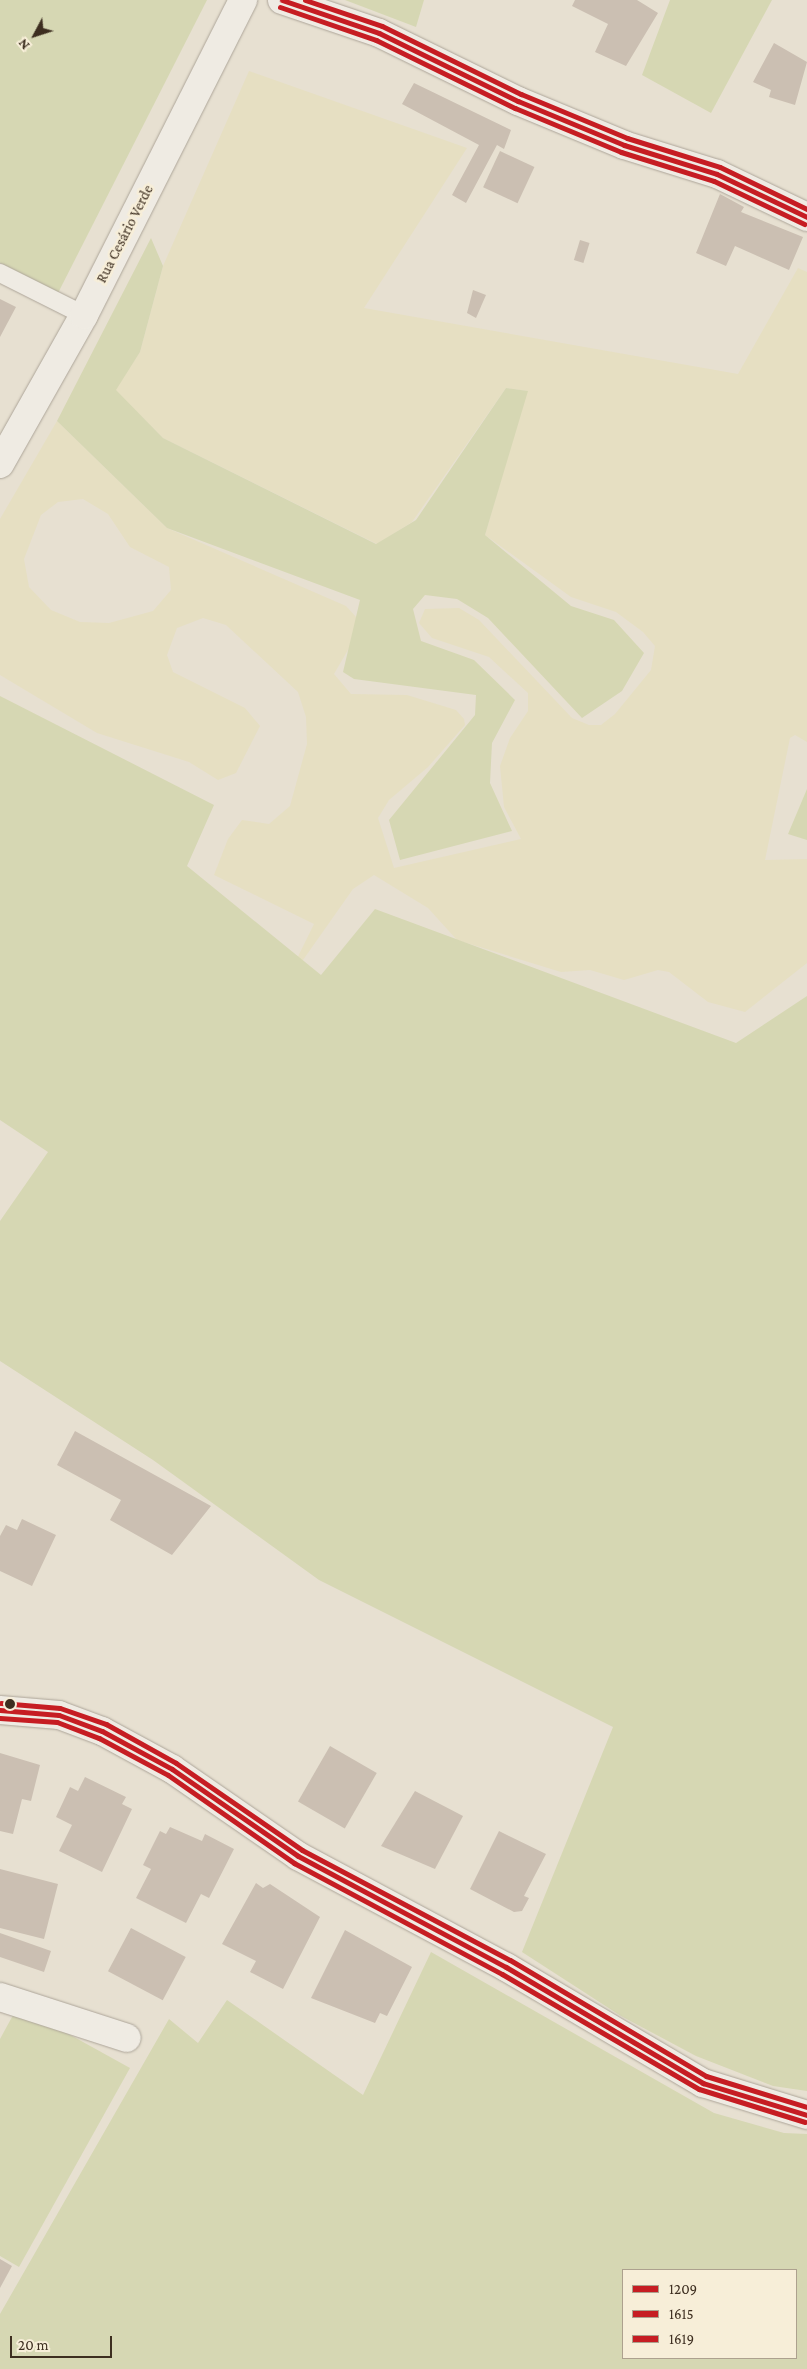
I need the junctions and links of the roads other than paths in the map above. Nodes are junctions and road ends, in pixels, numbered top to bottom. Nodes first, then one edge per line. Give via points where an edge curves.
1 (243, 0) edge
2 (282, 0) edge
3 (807, 217) edge
4 (0, 273) edge
5 (84, 316) junction
6 (0, 464) edge
7 (0, 1710) edge
8 (0, 1997) edge
9 (127, 2038) dead end
10 (807, 2115) edge

1 - 5 street, Rua Cesário Verde
2 - 3 street via 379,33 518,101 624,145 716,174
4 - 5 lane
5 - 6 street, Rua Cesário Verde
7 - 10 street via 58,1715 102,1731 172,1769 298,1856 506,1967 702,2083
8 - 9 street

